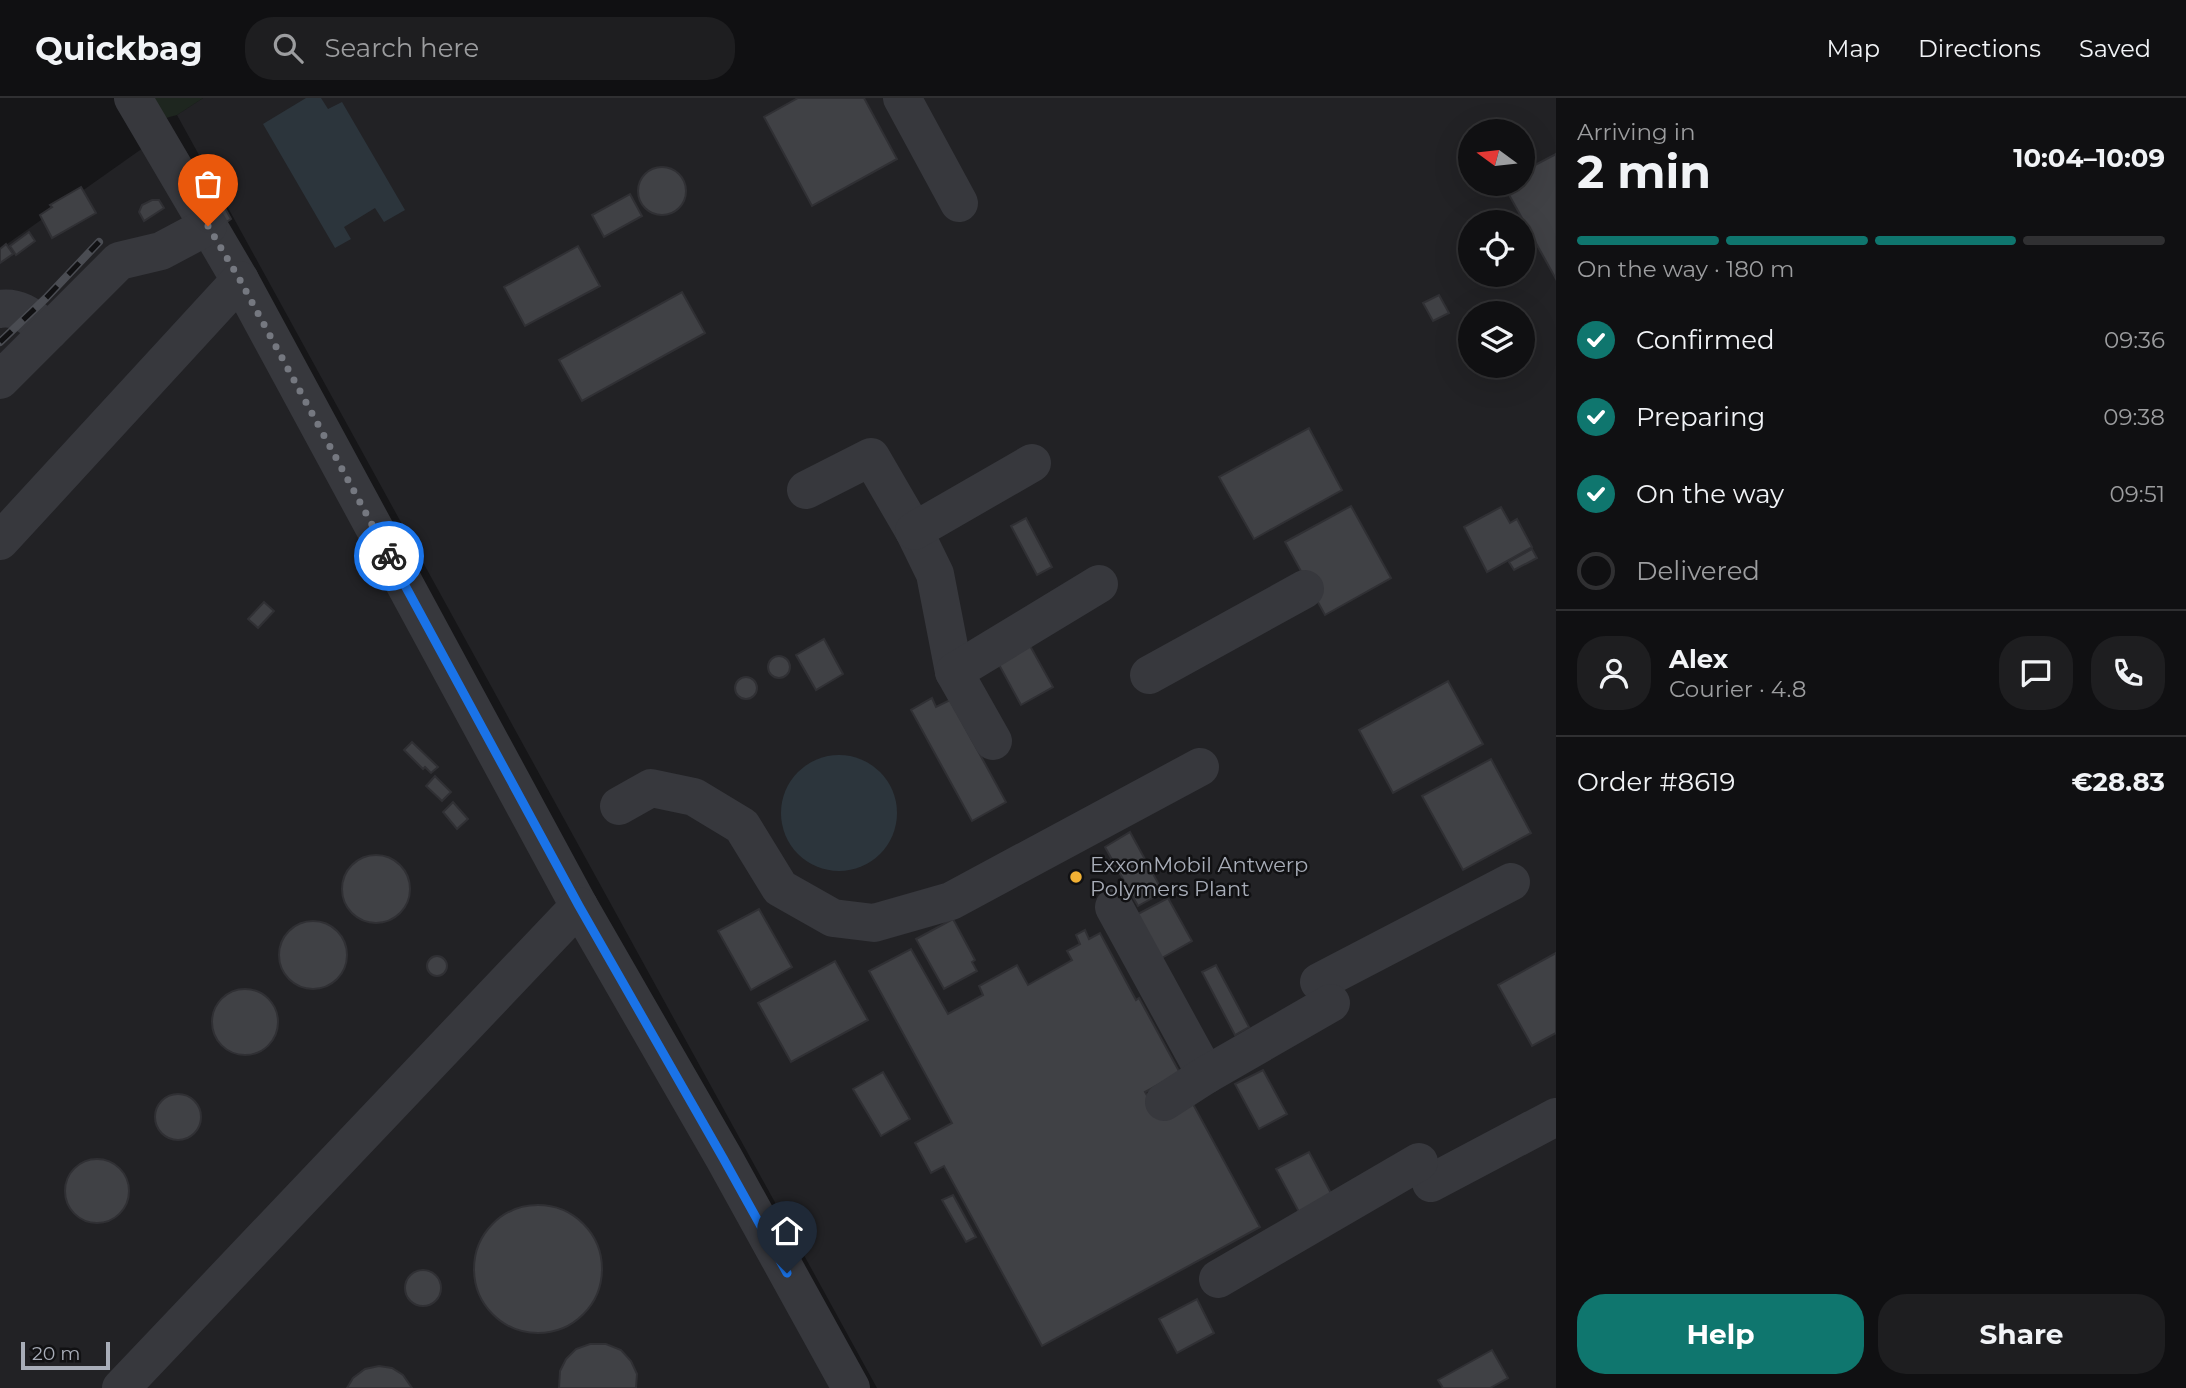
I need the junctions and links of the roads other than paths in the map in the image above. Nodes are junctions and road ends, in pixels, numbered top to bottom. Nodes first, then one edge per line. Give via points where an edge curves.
1 (132, 98) edge
2 (902, 98) edge
3 (959, 203) dead end
4 (208, 226) junction
5 (240, 280) junction
6 (0, 309) edge
7 (49, 331) junction
8 (0, 380) edge
9 (1032, 463) dead end
10 (806, 490) dead end
11 (8, 524) edge
12 (914, 531) junction
13 (1099, 584) dead end
14 (1305, 589) dead end
15 (954, 672) junction
16 (1149, 675) dead end
17 (993, 741) dead end
18 (1200, 767) dead end
19 (619, 806) dead end
20 (1511, 882) dead end
21 (579, 906) junction
22 (1114, 907) dead end
23 (1206, 1075) junction
24 (1164, 1102) dead end
25 (1556, 1118) edge
26 (1218, 1279) dead end
27 (121, 1388) edge
28 (850, 1388) edge

1 - 4 lane
2 - 3 lane
4 - 5 lane
4 - 7 lane via 161,251 119,261
5 - 11 lane
5 - 21 lane
6 - 7 lane via 13,308
7 - 8 lane
9 - 12 lane
10 - 12 lane via 871,457
12 - 15 lane via 935,574
13 - 15 lane
14 - 16 lane
15 - 17 lane
18 - 19 lane via 951,901 874,923 834,918 780,888 742,826 694,797 651,788
20 - 23 lane via 1325,993
21 - 27 lane
21 - 28 lane
22 - 23 lane
23 - 24 lane
25 - 26 lane via 1425,1173

